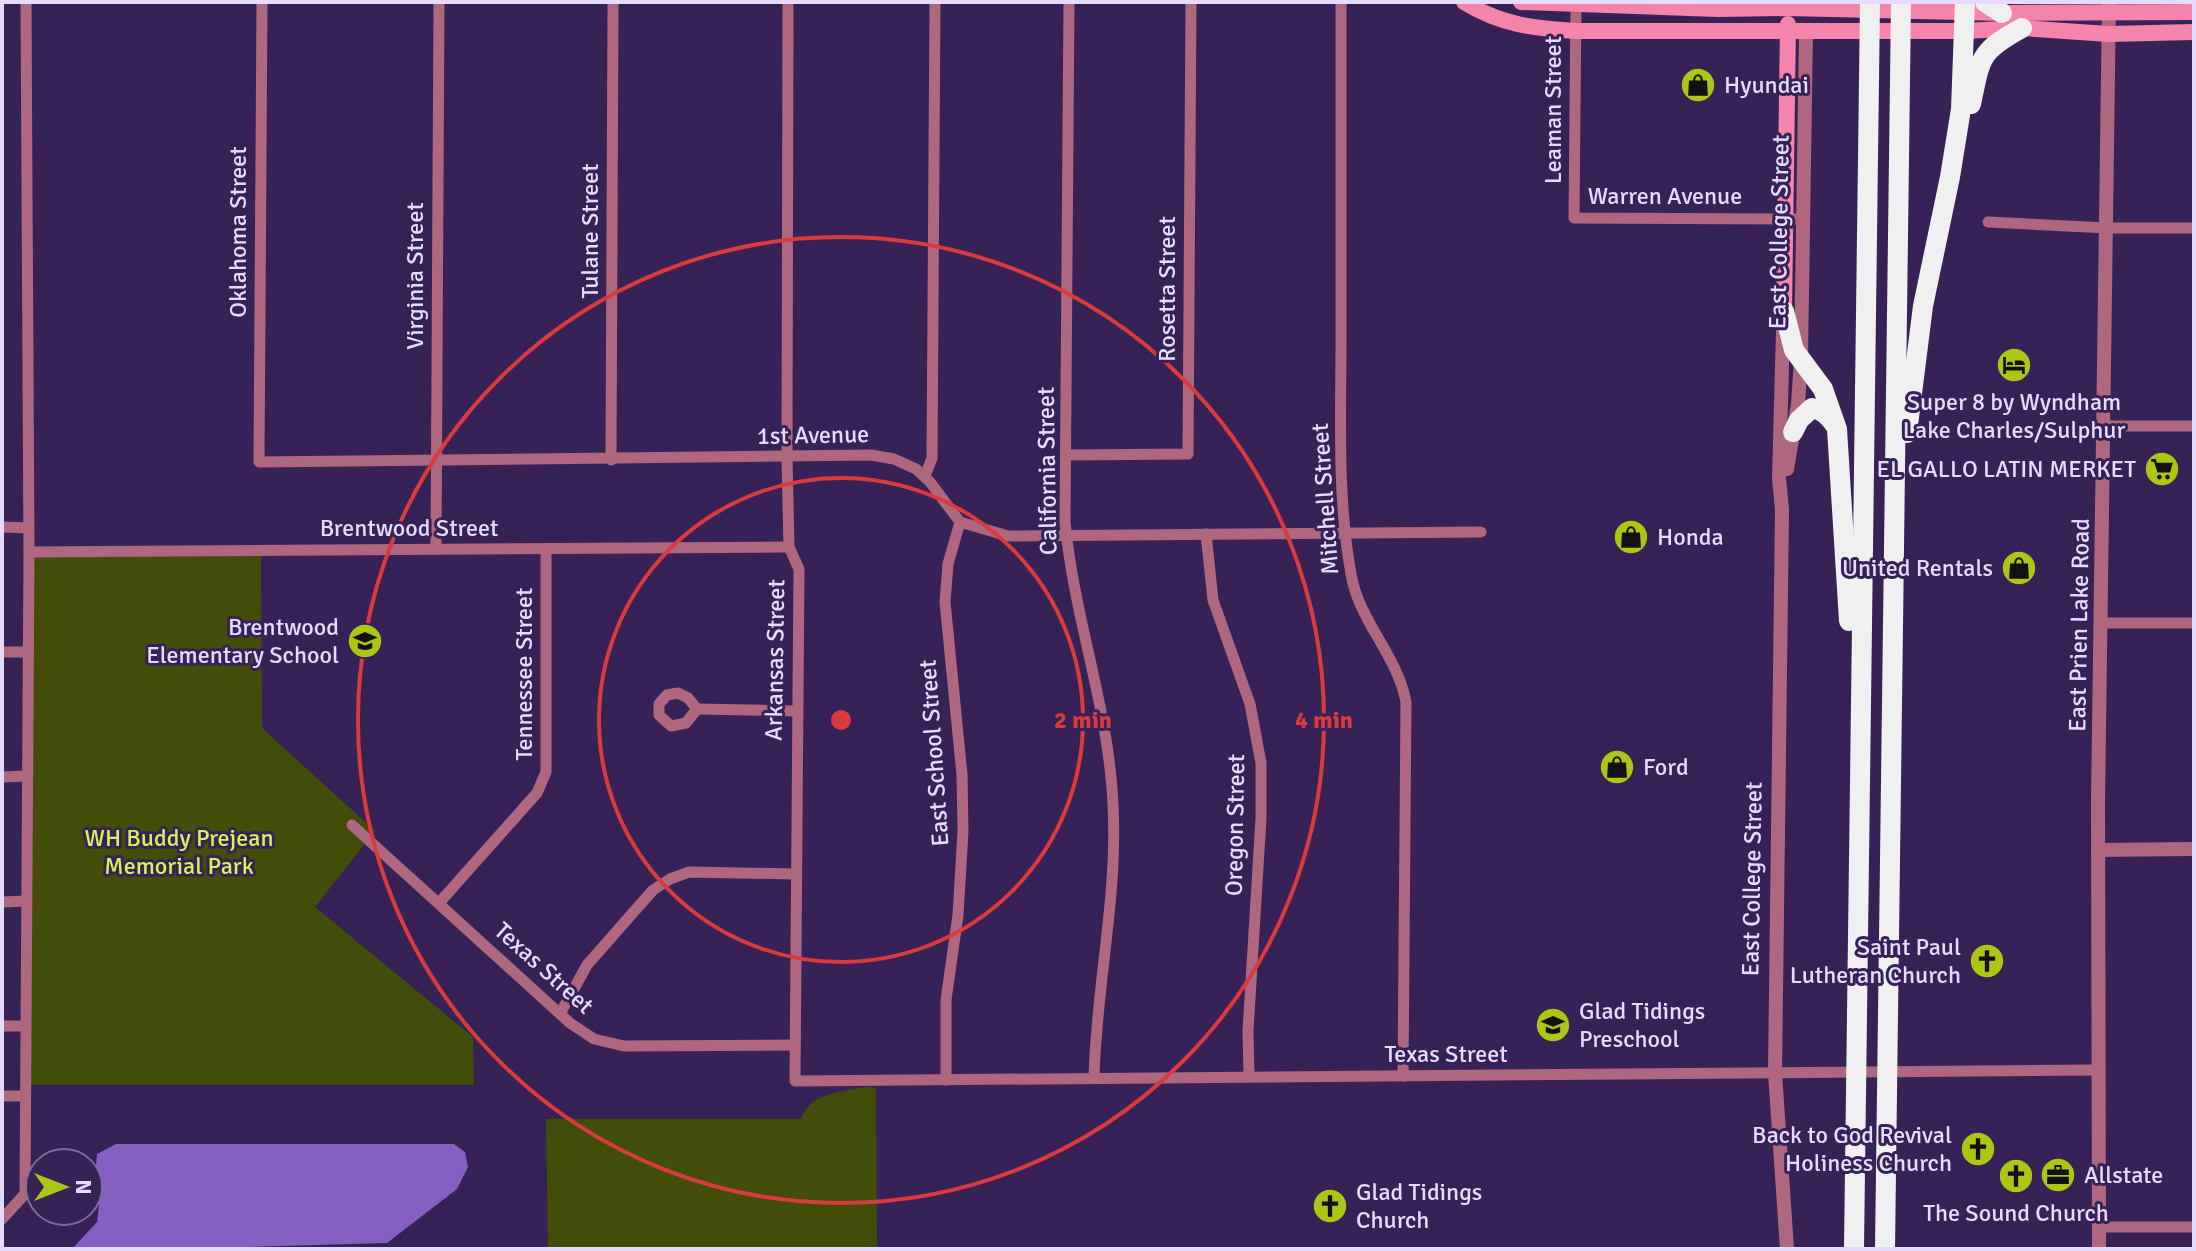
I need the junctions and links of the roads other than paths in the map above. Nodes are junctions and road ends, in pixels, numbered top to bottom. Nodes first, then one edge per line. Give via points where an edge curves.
1 (26, 2) edge
2 (262, 2) edge
3 (439, 2) edge
4 (613, 2) edge
5 (788, 2) edge
6 (935, 2) edge
7 (1069, 2) edge
8 (1191, 2) edge
9 (1341, 2) edge
10 (1464, 2) edge
11 (1521, 2) edge
12 (1870, 2) edge
13 (1901, 2) edge
14 (1576, 3) edge
15 (1788, 5) edge
16 (1806, 5) edge
17 (1994, 7) edge
18 (2109, 7) edge
19 (2194, 12) edge
20 (1964, 14) edge
21 (2022, 28) junction
22 (1575, 31) junction
23 (1806, 31) junction
24 (1788, 32) junction
25 (2194, 32) edge
26 (2108, 34) junction
27 (1950, 177) junction
28 (1574, 218) joint
29 (1784, 218) junction
30 (1803, 219) junction
31 (1988, 222) dead end
32 (2107, 228) junction
33 (2194, 228) edge
34 (1784, 311) junction
35 (1801, 360) junction
36 (2105, 426) junction
37 (2194, 426) edge
38 (1837, 429) junction
39 (1793, 432) junction
40 (1066, 455) junction
41 (787, 458) junction
42 (611, 460) junction
43 (259, 462) joint
44 (436, 462) junction
45 (925, 476) junction
46 (1782, 510) junction
47 (960, 522) junction
48 (2, 527) edge
49 (28, 528) junction
50 (1481, 532) dead end
51 (1346, 533) junction
52 (1206, 534) junction
53 (1066, 535) junction
54 (789, 547) junction
55 (436, 549) junction
56 (546, 549) junction
57 (29, 552) junction
58 (1895, 557) junction
59 (2100, 623) junction
60 (2194, 623) edge
61 (2, 652) edge
62 (28, 652) junction
63 (697, 709) dead end
64 (797, 711) junction
65 (27, 776) junction
66 (2, 777) edge
67 (1860, 819) junction
68 (352, 825) dead end
69 (2194, 849) edge
70 (2098, 850) junction
71 (796, 874) junction
72 (26, 901) junction
73 (2, 902) edge
74 (439, 903) junction
75 (561, 1012) junction
76 (2, 1026) edge
77 (25, 1026) junction
78 (795, 1045) junction
79 (2097, 1070) junction
80 (1775, 1073) junction
81 (1403, 1076) junction
82 (1249, 1077) junction
83 (1094, 1078) junction
84 (946, 1080) junction
85 (795, 1081) joint
86 (2, 1096) edge
87 (25, 1096) junction
88 (2, 1219) edge
89 (2099, 1227) junction
90 (2194, 1227) edge
91 (1787, 1249) edge
92 (1854, 1249) edge
93 (1885, 1249) edge
94 (2099, 1249) edge

1 - 49 street
2 - 43 street, Oklahoma Street
3 - 44 street, Virginia Street
4 - 42 street, Tulane Street
5 - 41 street, Arkansas Street
6 - 45 street via 932,458
7 - 40 street, California Street
8 - 40 street, Rosetta Street via 1188,454
9 - 51 street, Mitchell Street via 1341,458
10 - 22 main road via 1522,27
11 - 14 main road
12 - 67 highway
13 - 58 highway
14 - 15 main road via 1718,9
14 - 22 street, Leaman Street
15 - 16 main road
15 - 24 main road, East College Street
16 - 20 main road
16 - 23 main road, East College Street
17 - 18 main road
17 - 20 main road
18 - 19 main road
18 - 26 street, East Prien Lake Road
20 - 21 main road
20 - 23 main road
20 - 27 highway via 1961,109
21 - 26 main road
21 - 27 highway via 1982,58
22 - 24 main road
22 - 28 street, Leaman Street
23 - 24 main road
23 - 30 street, East College Street
24 - 29 main road, East College Street
25 - 26 main road
26 - 32 street, East Prien Lake Road
27 - 58 highway via 1915,359
28 - 29 street, Warren Avenue
29 - 30 street, Warren Avenue
29 - 34 main road, East College Street
30 - 35 street, East College Street
31 - 32 street
32 - 33 street
32 - 36 street, East Prien Lake Road
34 - 35 highway
34 - 46 street, East College Street
35 - 38 highway via 1823,389
35 - 39 street, East College Street
36 - 37 street
36 - 59 street, East Prien Lake Road
38 - 39 highway via 1828,416 1812,408
38 - 67 highway via 1851,736
39 - 46 street, East College Street
40 - 53 street, California Street
41 - 42 street, 1st Avenue
41 - 45 street, 1st Avenue via 883,456
41 - 54 street, Arkansas Street
42 - 44 street, 1st Avenue
43 - 44 street, 1st Avenue
44 - 55 street, Virginia Street
45 - 47 street, 1st Avenue
46 - 80 street, East College Street
47 - 53 street via 1008,536
47 - 84 street, East School Street via 948,564 945,602 963,831 946,1000
48 - 49 street
49 - 57 street
50 - 51 street
51 - 52 street
51 - 81 street, Mitchell Street via 1356,598 1397,669 1406,702
52 - 53 street
52 - 82 street, Oregon Street via 1213,600 1250,704 1261,763
53 - 83 street, California Street via 1114,806 1112,888
54 - 56 street, Brentwood Street
54 - 64 street, Arkansas Street via 799,569
55 - 56 street, Brentwood Street
55 - 57 street, Brentwood Street
56 - 74 street, Tennessee Street via 543,781
57 - 62 street
58 - 93 highway
59 - 60 street
59 - 70 street, East Prien Lake Road
61 - 62 street
62 - 65 street
63 - 64 street
64 - 71 street, Arkansas Street
65 - 66 street
65 - 72 street
67 - 92 highway
68 - 74 street, Texas Street
69 - 70 street
70 - 79 street, East Prien Lake Road
71 - 75 street via 689,872 670,879 653,890 587,965
71 - 78 street, Arkansas Street
72 - 73 street
72 - 77 street
74 - 75 street, Texas Street
75 - 78 street, Texas Street via 582,1032 610,1044
76 - 77 street
77 - 87 street
78 - 85 street, Arkansas Street
79 - 80 street, Texas Street
79 - 89 street, East Prien Lake Road
80 - 81 street, Texas Street
80 - 91 street, East College Street
81 - 82 street, Texas Street
82 - 83 street, Texas Street
83 - 84 street, Texas Street
84 - 85 street, Texas Street
86 - 87 street
87 - 88 street via 25,1194
89 - 90 street
89 - 94 street, East Prien Lake Road

